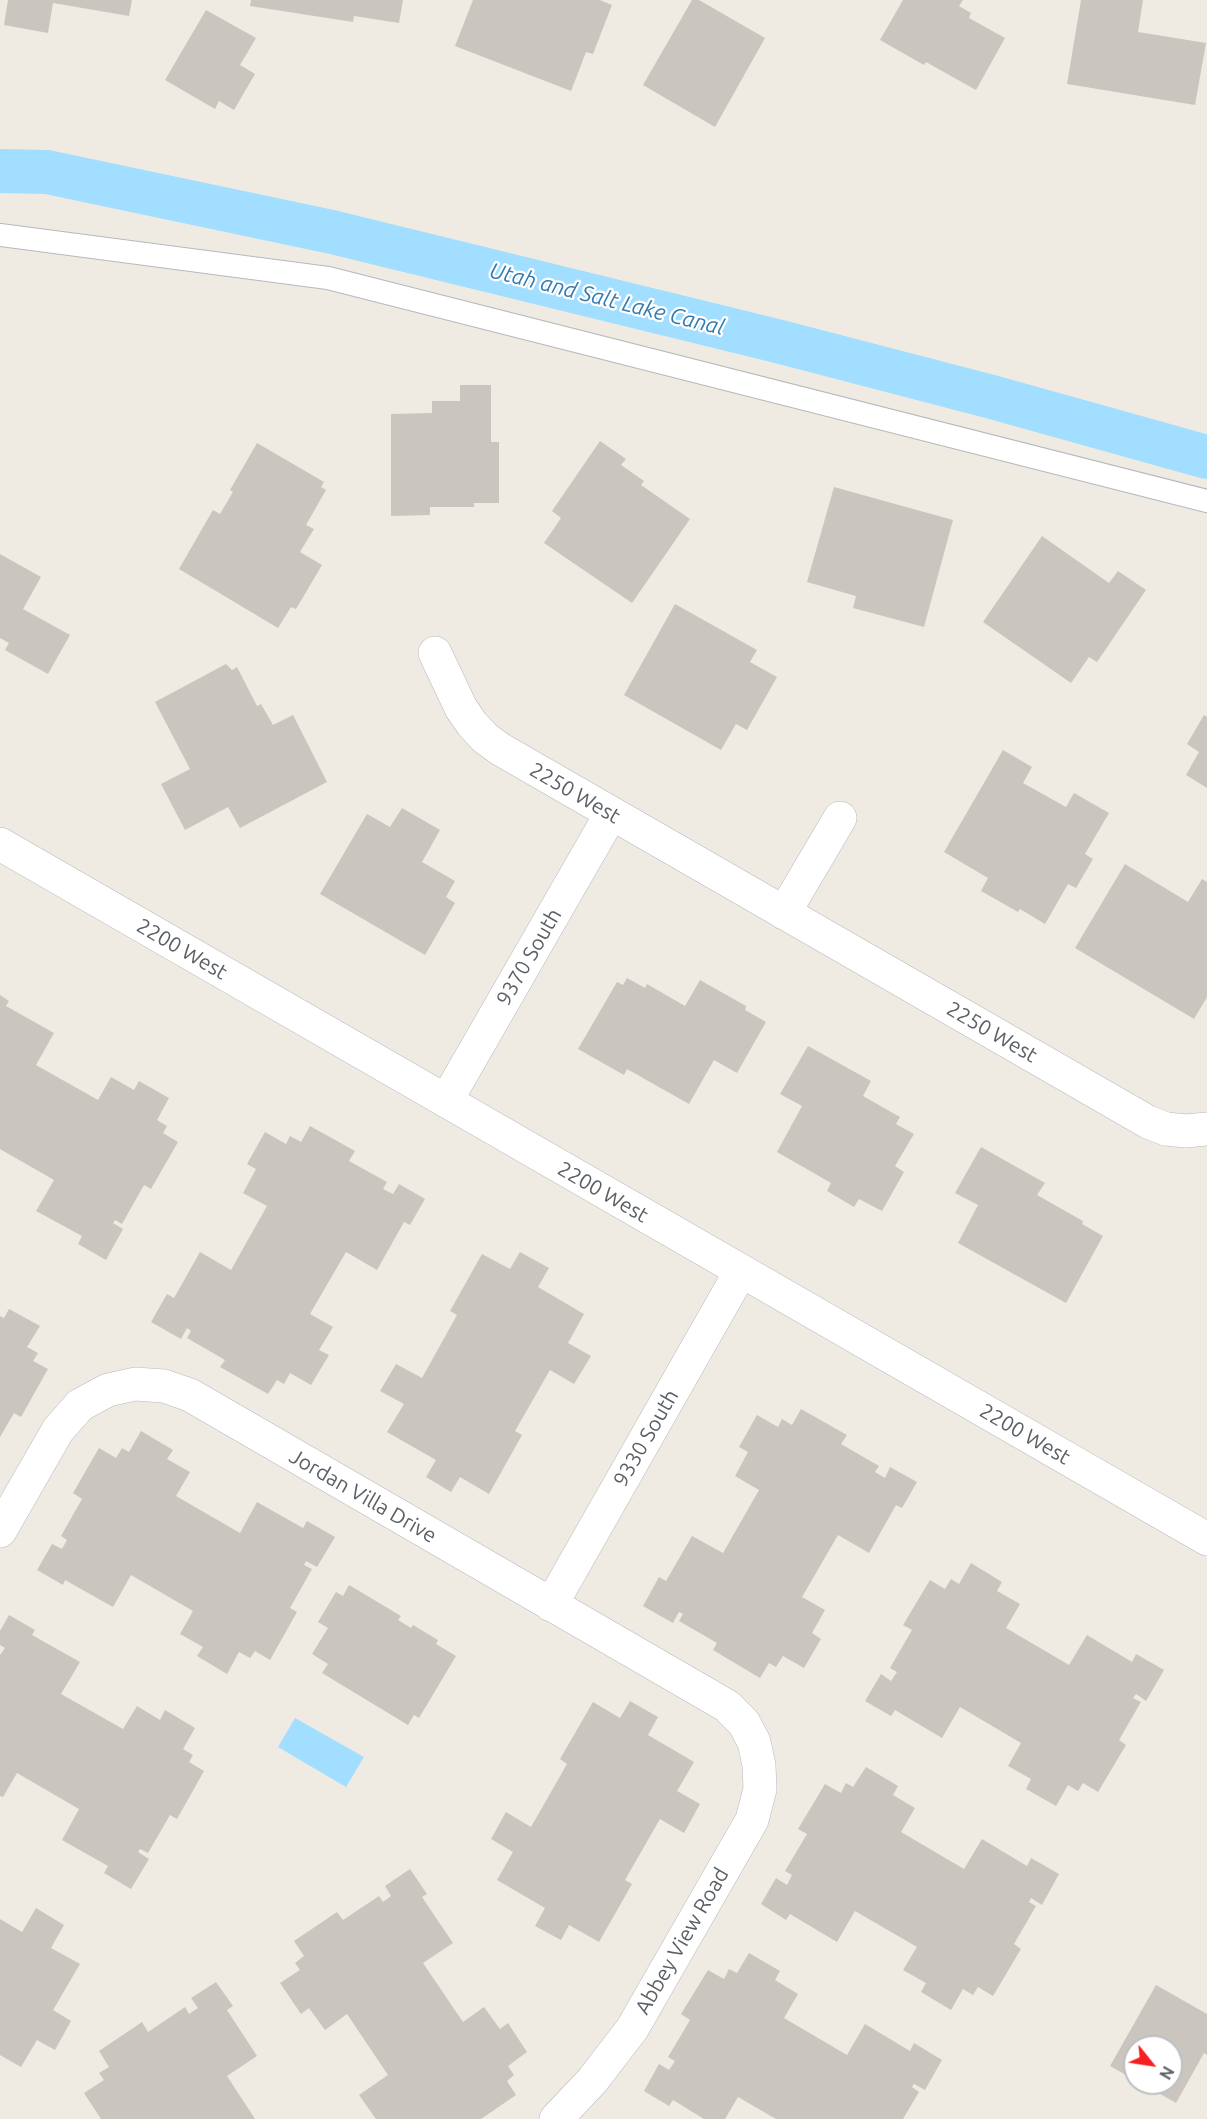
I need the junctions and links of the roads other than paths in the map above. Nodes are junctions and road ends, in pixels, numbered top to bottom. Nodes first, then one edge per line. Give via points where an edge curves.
1 (0, 235) edge
2 (1207, 501) edge
3 (435, 653) dead end
4 (611, 814) junction
5 (840, 818) dead end
6 (0, 844) edge
7 (784, 913) junction
8 (446, 1101) junction
9 (1207, 1129) edge
10 (741, 1271) junction
11 (0, 1531) edge
12 (1207, 1539) edge
13 (551, 1605) junction
14 (754, 1742) joint
15 (556, 2119) edge

1 - 2 lane via 328,278
3 - 4 street, 2250 West via 461,708 485,738
4 - 7 street, 2250 West
4 - 8 street, 9370 South
5 - 7 street
6 - 8 street, 2200 West
7 - 9 street, 2250 West via 1148,1122 1166,1129
8 - 10 street, 2200 West
10 - 12 street, 2200 West
10 - 13 street, 9330 South
11 - 13 street, Jordan Villa Drive via 58,1430 80,1405 108,1390 135,1384 164,1386 189,1395
13 - 14 street, Jordan Villa Drive via 727,1706
14 - 15 street, Abbey View Road via 760,1789 752,1820 632,2029

